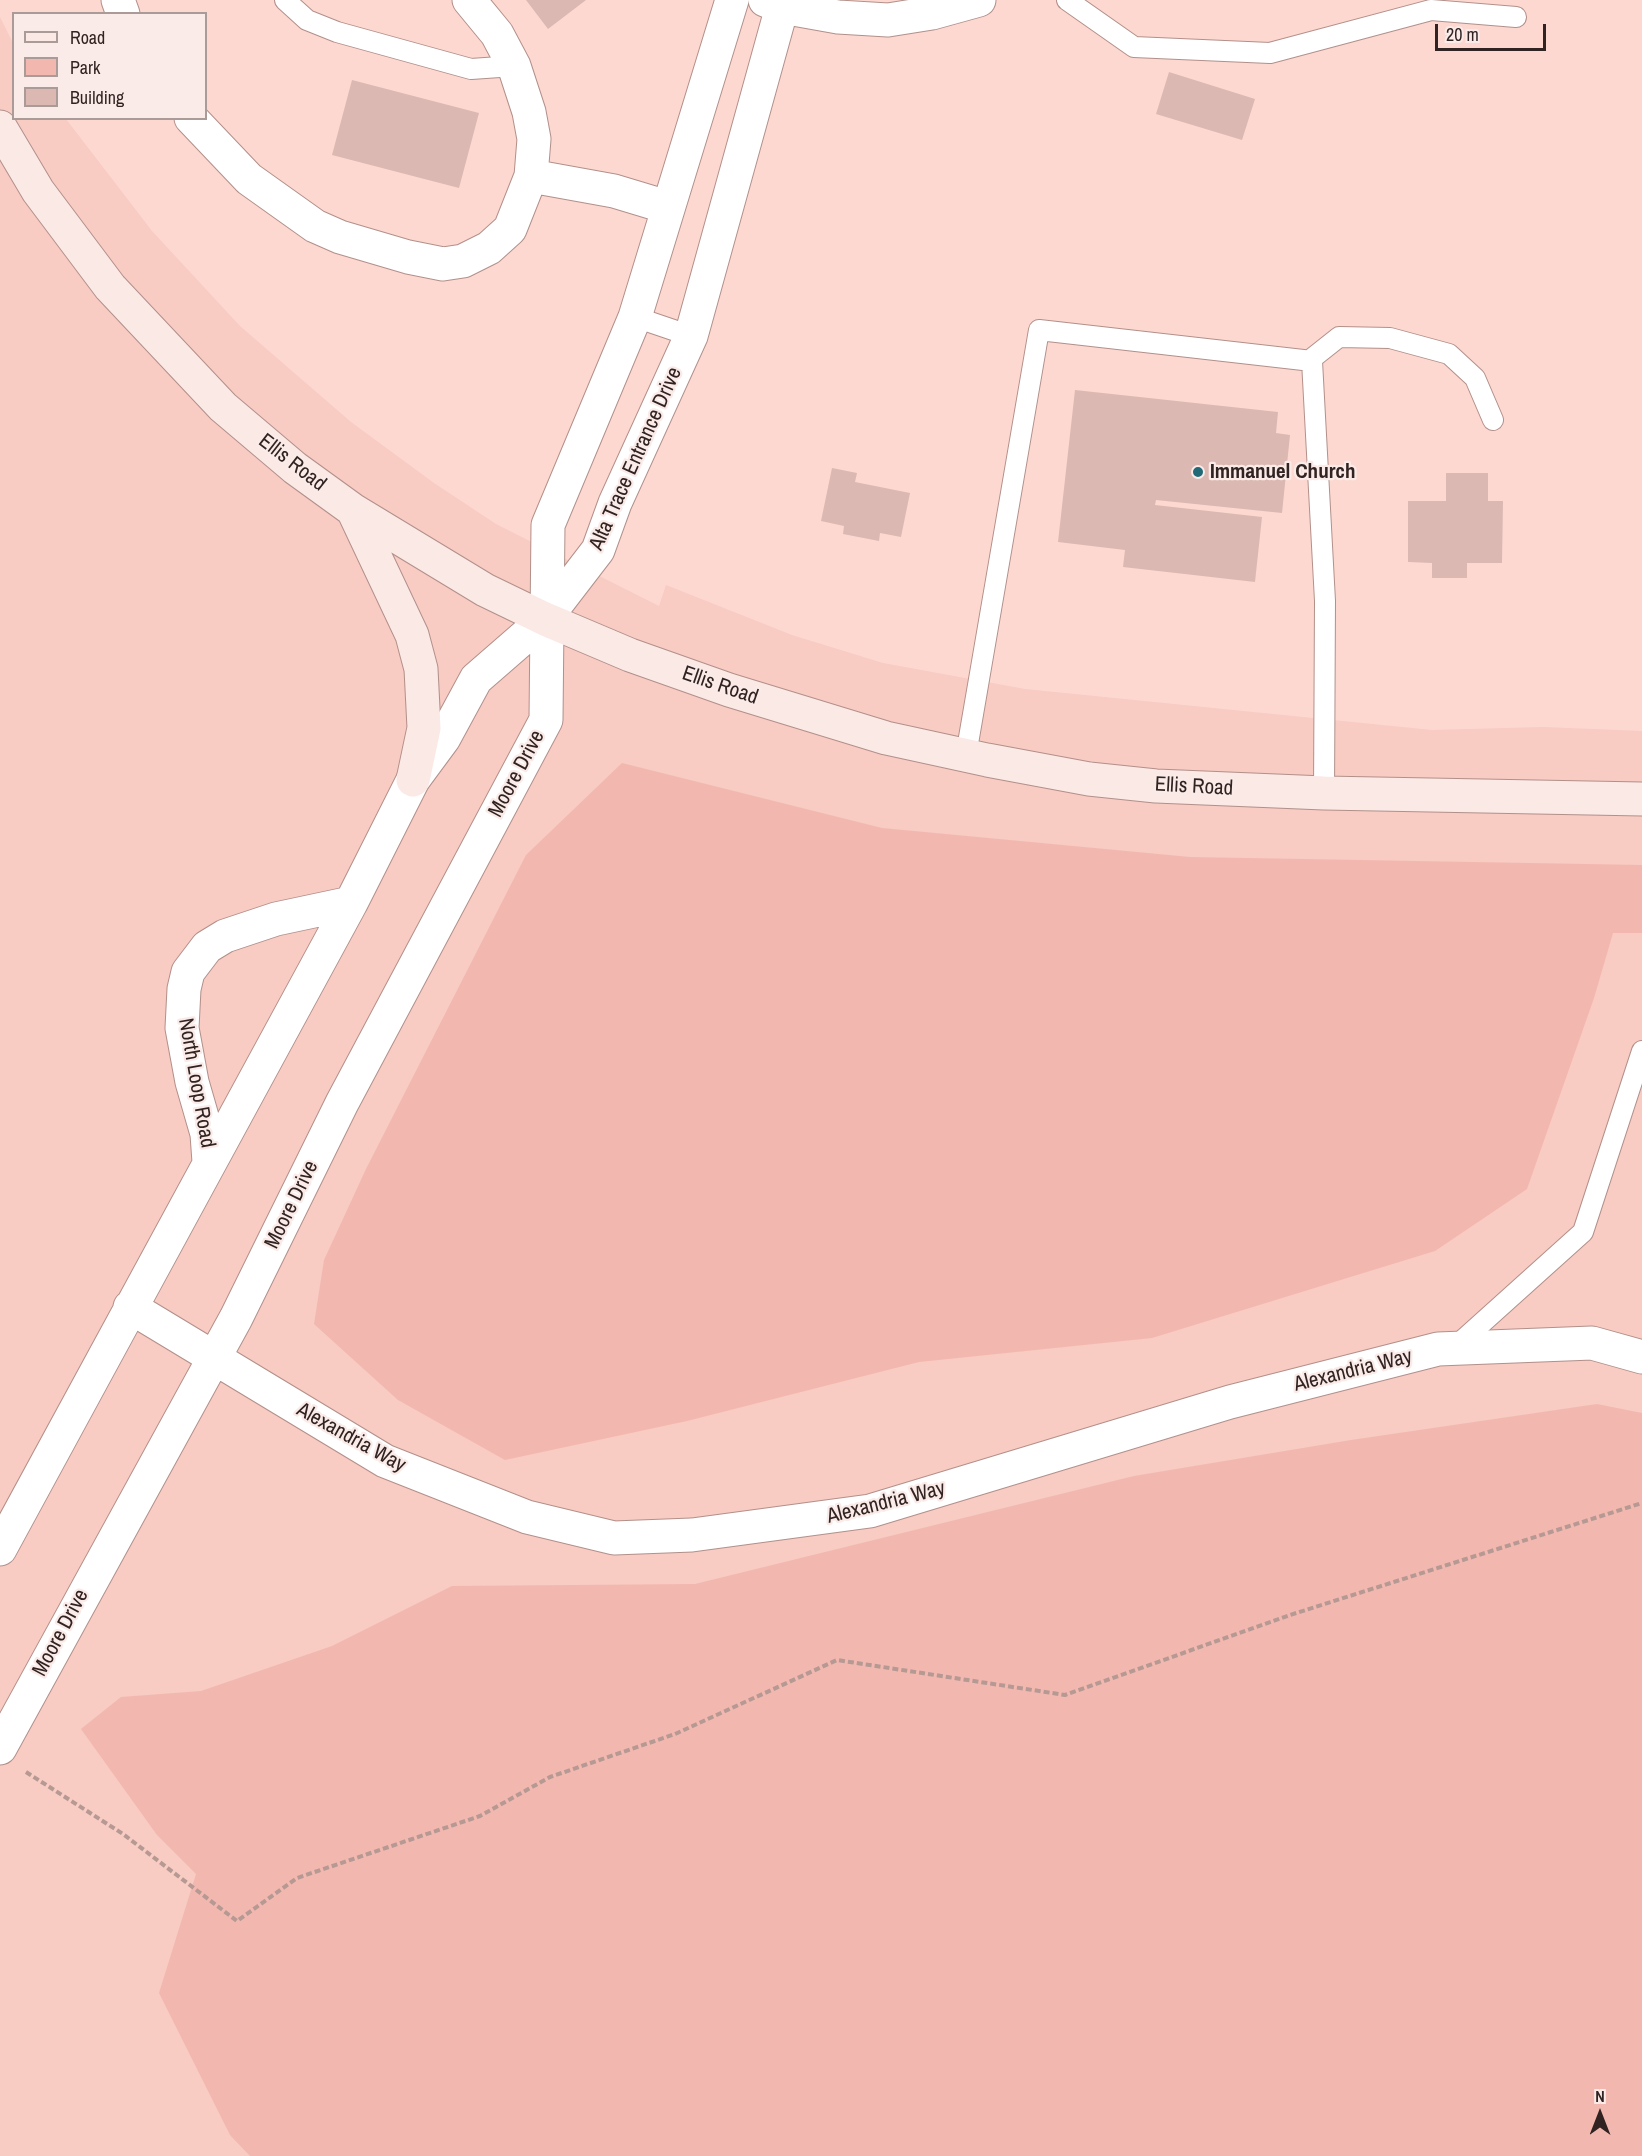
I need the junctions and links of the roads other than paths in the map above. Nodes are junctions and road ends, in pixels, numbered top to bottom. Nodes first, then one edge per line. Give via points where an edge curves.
1 (285, 0) edge
2 (469, 0) edge
3 (732, 0) edge
4 (980, 0) edge
5 (1067, 0) edge
6 (773, 3) edge
7 (1516, 16) dead end
8 (514, 66) junction
9 (193, 120) edge
10 (0, 127) edge
11 (531, 176) junction
12 (667, 207) junction
13 (635, 317) junction
14 (691, 336) junction
15 (1310, 360) junction
16 (1493, 420) dead end
17 (353, 510) junction
18 (545, 619) junction
19 (966, 755) junction
20 (413, 780) junction
21 (1324, 794) junction
22 (1642, 799) edge
23 (351, 903) junction
24 (1642, 1051) edge
25 (209, 1162) junction
26 (130, 1307) junction
27 (1452, 1349) junction
28 (1642, 1357) edge
29 (214, 1358) junction
30 (0, 1549) edge
31 (10, 1758) edge

1 - 8 lane via 307,20 337,33 471,69
2 - 8 street via 497,34
3 - 12 street
4 - 6 street via 888,20 838,17
5 - 7 lane via 1134,47 1270,53 1431,10
6 - 14 street, Alta Trace Entrance Drive
8 - 11 street via 534,139
9 - 11 street via 249,178 315,226 340,237 443,264 463,261 489,248 510,229
10 - 17 main road, Ellis Road via 38,191 73,238 167,349 223,407 295,468
11 - 12 street via 614,191
12 - 13 street
13 - 14 lane
13 - 18 street via 548,525
14 - 18 street, Alta Trace Entrance Drive via 615,502 598,550
15 - 16 lane via 1339,337 1390,338 1449,354 1475,378
15 - 19 lane via 1039,330
15 - 21 lane via 1325,601
17 - 18 main road, Ellis Road via 454,573
17 - 20 main road via 412,634 421,669 424,728
18 - 19 main road, Ellis Road via 630,655 775,705 886,738
18 - 20 street via 476,679 444,738
18 - 29 street, Moore Drive via 546,720 342,1103
19 - 21 main road, Ellis Road via 1089,779
20 - 23 street
21 - 22 main road, Ellis Road
23 - 25 street
23 - 25 street, North Loop Road via 276,919 225,936 207,947 188,972 182,1029 207,1134
24 - 27 lane via 1583,1232
25 - 26 street
26 - 29 street, Alexandria Way
26 - 30 street
27 - 28 street, Alexandria Way via 1592,1343
27 - 29 street, Alexandria Way via 1438,1349 1230,1402 870,1511 692,1535 614,1538 527,1517 386,1461
29 - 31 street, Moore Drive

